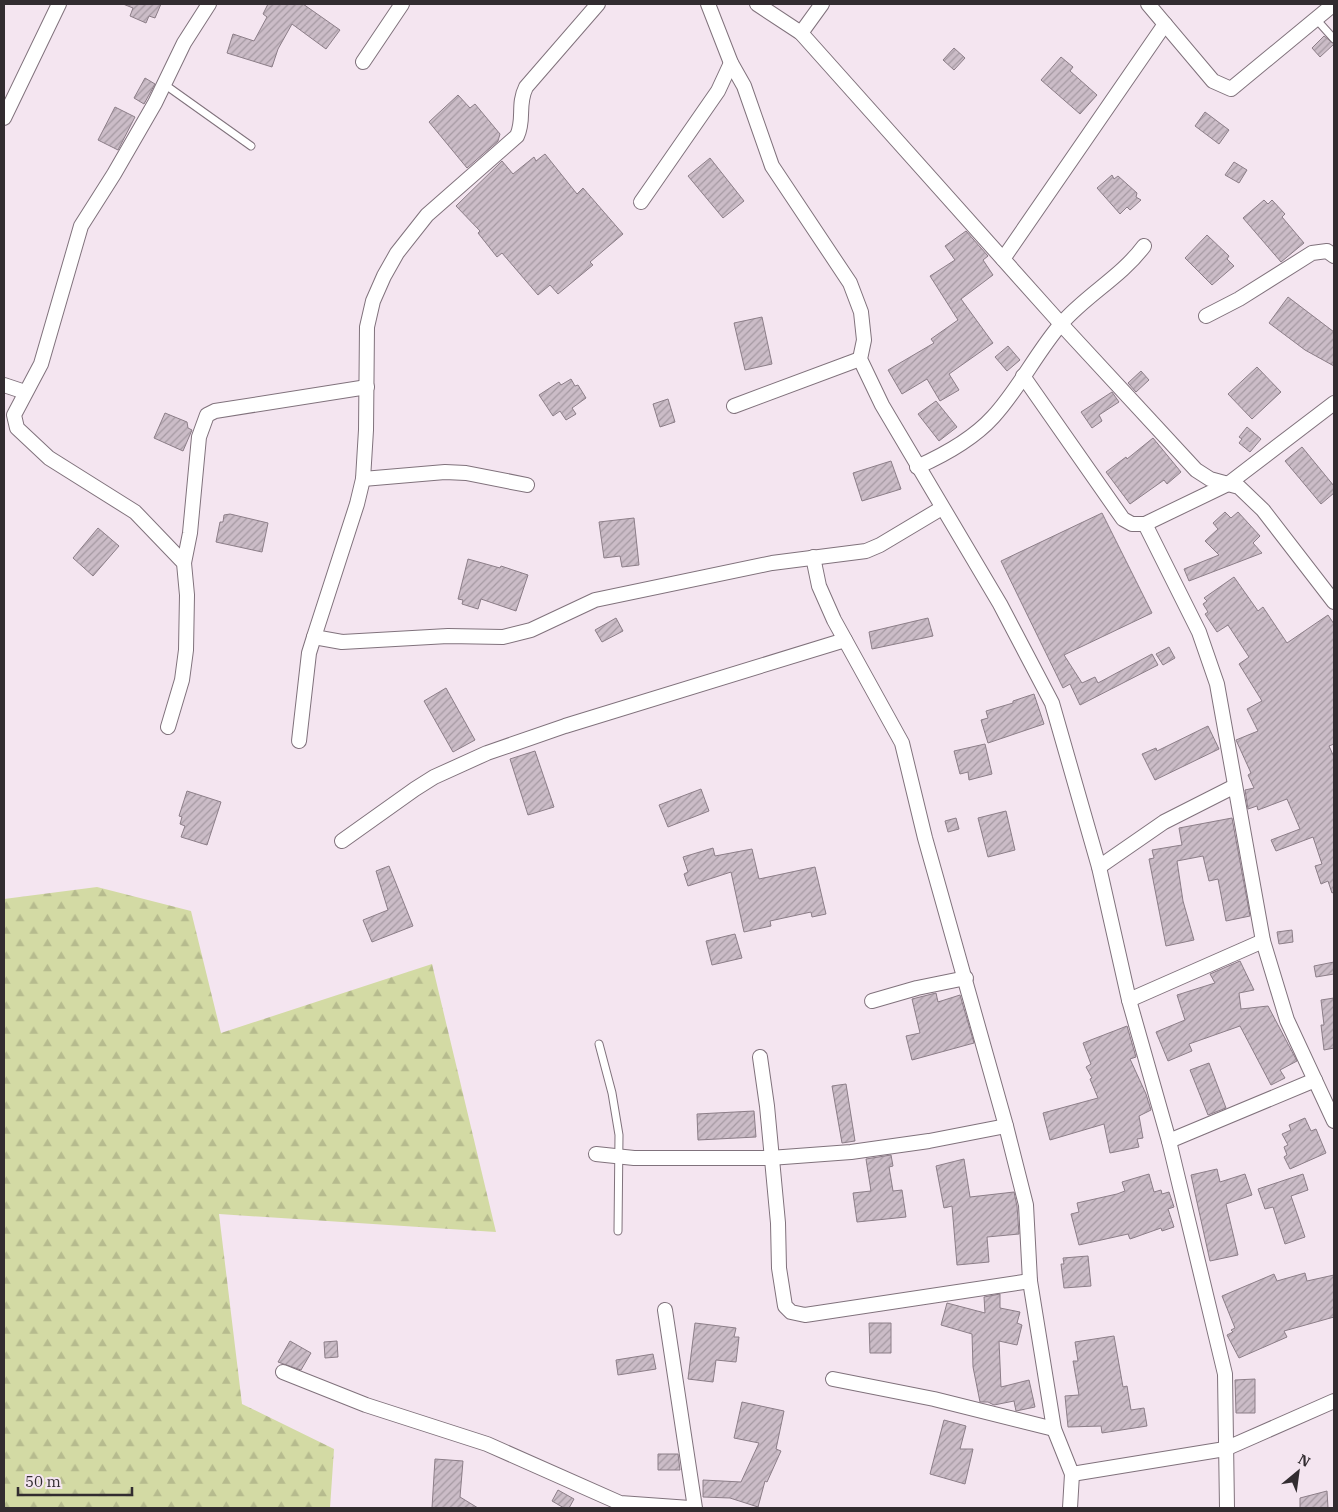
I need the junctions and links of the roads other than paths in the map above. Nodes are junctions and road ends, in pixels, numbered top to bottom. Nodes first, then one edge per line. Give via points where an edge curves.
1 (59, 4) edge
2 (209, 4) edge
3 (402, 4) edge
4 (598, 4) edge
5 (708, 4) edge
6 (758, 4) edge
7 (822, 4) edge
8 (1148, 4) edge
9 (1334, 4) edge
10 (1316, 19) junction
11 (1165, 24) junction
12 (801, 33) junction
13 (1334, 39) edge
14 (363, 62) dead end
15 (731, 63) junction
16 (164, 84) junction
17 (4, 118) edge
18 (251, 146) dead end
19 (641, 202) dead end
20 (1144, 246) dead end
21 (1334, 256) edge
22 (1003, 259) junction
23 (1206, 316) dead end
24 (1061, 324) junction
25 (860, 359) junction
26 (1023, 376) junction
27 (4, 385) edge
28 (367, 387) junction
29 (25, 392) junction
30 (1334, 403) edge
31 (734, 406) dead end
32 (917, 468) junction
33 (363, 479) junction
34 (1228, 484) junction
35 (527, 486) dead end
36 (942, 508) junction
37 (1145, 524) junction
38 (813, 557) junction
39 (184, 563) junction
40 (1334, 602) edge
41 (314, 637) junction
42 (845, 640) junction
43 (168, 727) dead end
44 (299, 740) dead end
45 (1235, 786) junction
46 (342, 840) dead end
47 (1099, 866) junction
48 (1263, 941) junction
49 (966, 978) junction
50 (1129, 1000) junction
51 (872, 1001) dead end
52 (599, 1044) dead end
53 (760, 1057) dead end
54 (1315, 1080) junction
55 (1334, 1121) edge
56 (1006, 1126) junction
57 (1169, 1141) junction
58 (596, 1154) dead end
59 (619, 1157) junction
60 (770, 1158) junction
61 (618, 1231) dead end
62 (1030, 1281) junction
63 (665, 1310) dead end
64 (283, 1372) dead end
65 (833, 1378) dead end
66 (1334, 1401) edge
67 (1054, 1429) junction
68 (1225, 1449) junction
69 (1072, 1474) junction
70 (690, 1508) edge
71 (696, 1508) edge
72 (1070, 1508) edge
73 (1227, 1508) edge

1 - 17 street
2 - 16 street via 184,43
3 - 14 street
4 - 28 street via 526,87 520,98 522,126 517,136 427,215 397,253 373,301 367,327
5 - 15 street
6 - 12 street
7 - 12 street
8 - 11 street
9 - 10 street
10 - 11 street via 1231,89 1213,81
10 - 13 lane
11 - 22 street
12 - 22 street
15 - 19 street via 718,91
15 - 25 street via 744,86 772,166 857,298 864,340
16 - 18 lane
16 - 29 street via 81,226 41,364
20 - 24 street via 1128,266
21 - 23 street via 1327,252 1312,252 1239,299
22 - 24 street
24 - 26 street
24 - 34 street via 1196,470 1210,479
25 - 31 street
25 - 32 street
26 - 32 street via 993,417 964,442
26 - 37 street via 1123,519 1132,524
27 - 29 street
28 - 33 street
28 - 39 street via 215,411 207,415 199,437
29 - 39 street via 14,415 18,428 49,458 135,512
30 - 34 street
32 - 36 street
33 - 35 street via 445,472 466,473
33 - 41 street via 358,504
34 - 37 street
34 - 40 street via 1239,487 1262,510
36 - 38 street via 866,551
36 - 47 street via 1000,604 1052,703
37 - 45 street via 1199,632 1217,684
38 - 41 street via 595,600 531,630 503,637 448,636 342,642
38 - 42 street via 819,586
39 - 43 street via 187,595 184,666
41 - 44 street via 309,653
42 - 46 street via 487,753 434,777
42 - 49 street via 902,743 924,838
45 - 47 street via 1164,822
45 - 48 street
47 - 50 street
48 - 50 street
48 - 54 street via 1286,1020
49 - 51 street
49 - 56 street
50 - 57 street
52 - 59 lane via 613,1101
53 - 60 street
54 - 55 street
54 - 57 street
56 - 60 street via 851,1152
56 - 62 street via 1026,1205
57 - 68 street via 1225,1374
58 - 59 street
59 - 60 street
59 - 61 lane
60 - 62 street via 778,1223 779,1268 785,1306 791,1312 805,1315
62 - 67 street
63 - 71 street
64 - 70 street via 366,1405 487,1444 620,1503
65 - 67 street
66 - 68 street
67 - 69 street
68 - 69 street
68 - 73 street
69 - 72 street

